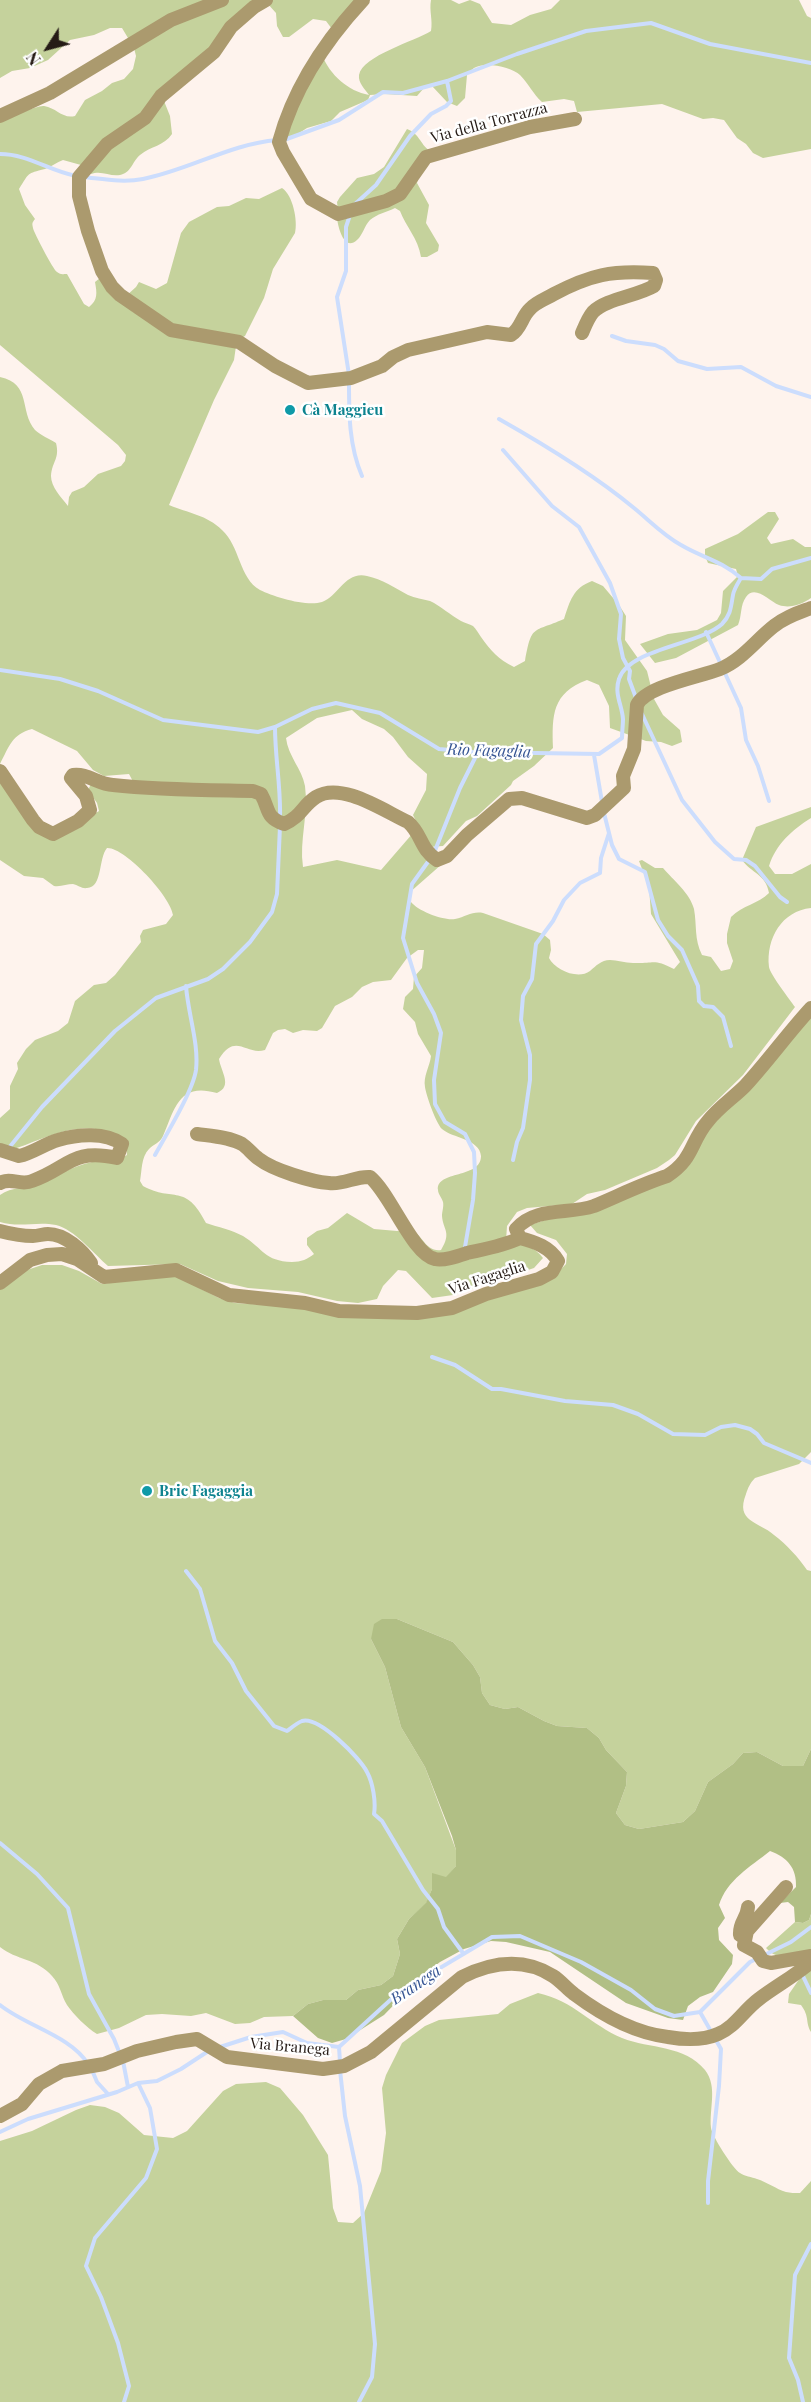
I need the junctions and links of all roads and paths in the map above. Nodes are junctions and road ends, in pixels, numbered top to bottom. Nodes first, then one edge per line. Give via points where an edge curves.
1 (222, 0) edge
2 (266, 0) edge
3 (363, 0) edge
4 (0, 117) edge
5 (575, 119) dead end
6 (582, 333) dead end
7 (811, 608) edge
8 (0, 771) edge
9 (811, 1008) edge
10 (197, 1134) dead end
11 (0, 1150) edge
12 (0, 1183) edge
13 (0, 1231) edge
14 (520, 1238) junction
15 (99, 1275) junction
16 (0, 1283) edge
17 (786, 1887) dead end
18 (748, 1907) dead end
19 (745, 1938) junction
20 (811, 1956) edge
21 (811, 1962) edge
22 (0, 2116) edge

1 - 4 street via 171,20 50,93
2 - 6 street via 231,27 214,52 161,96 145,118 107,144 79,177 79,196 102,271 120,295 171,330 239,342 298,380 317,383 351,378 408,350 487,332 511,335 529,309 595,275 653,273 654,286 602,305 592,313
3 - 5 street, Via della Torrazza via 338,26 310,66 279,142 305,192 319,206 338,214 386,201 400,194 426,157 530,127
7 - 8 street via 781,620 723,668 652,691 640,699 634,749 623,776 624,788 595,815 587,818 522,798 509,799 447,856 432,857 408,822 348,794 319,795 296,819 284,824 273,820 261,794 253,791 110,785 81,774 71,778 86,796 90,810 53,834 33,820
9 - 14 street, Via Fagaglia via 744,1087 709,1119 691,1154 676,1170 592,1206 533,1215 516,1229
10 - 14 street via 243,1145 261,1161 329,1184 370,1177 423,1253 436,1259 506,1245
11 - 12 street via 19,1156 77,1136 113,1138 122,1144 117,1158 84,1155 30,1183
13 - 15 street via 58,1236 86,1256
14 - 15 street, Via Fagaglia via 553,1253 558,1261 552,1272 452,1308 417,1313 339,1311 305,1303 229,1295 176,1270
15 - 16 street via 77,1259 47,1255 30,1260
17 - 19 street
18 - 19 street via 740,1926 740,1935
19 - 20 street via 744,1945 771,1963
21 - 22 street, Via Branega via 743,2012 731,2027 701,2039 635,2031 573,1994 554,1976 531,1966 498,1963 462,1977 371,2052 344,2066 323,2069 227,2057 198,2039 176,2042 104,2064 62,2071 39,2084 22,2104

